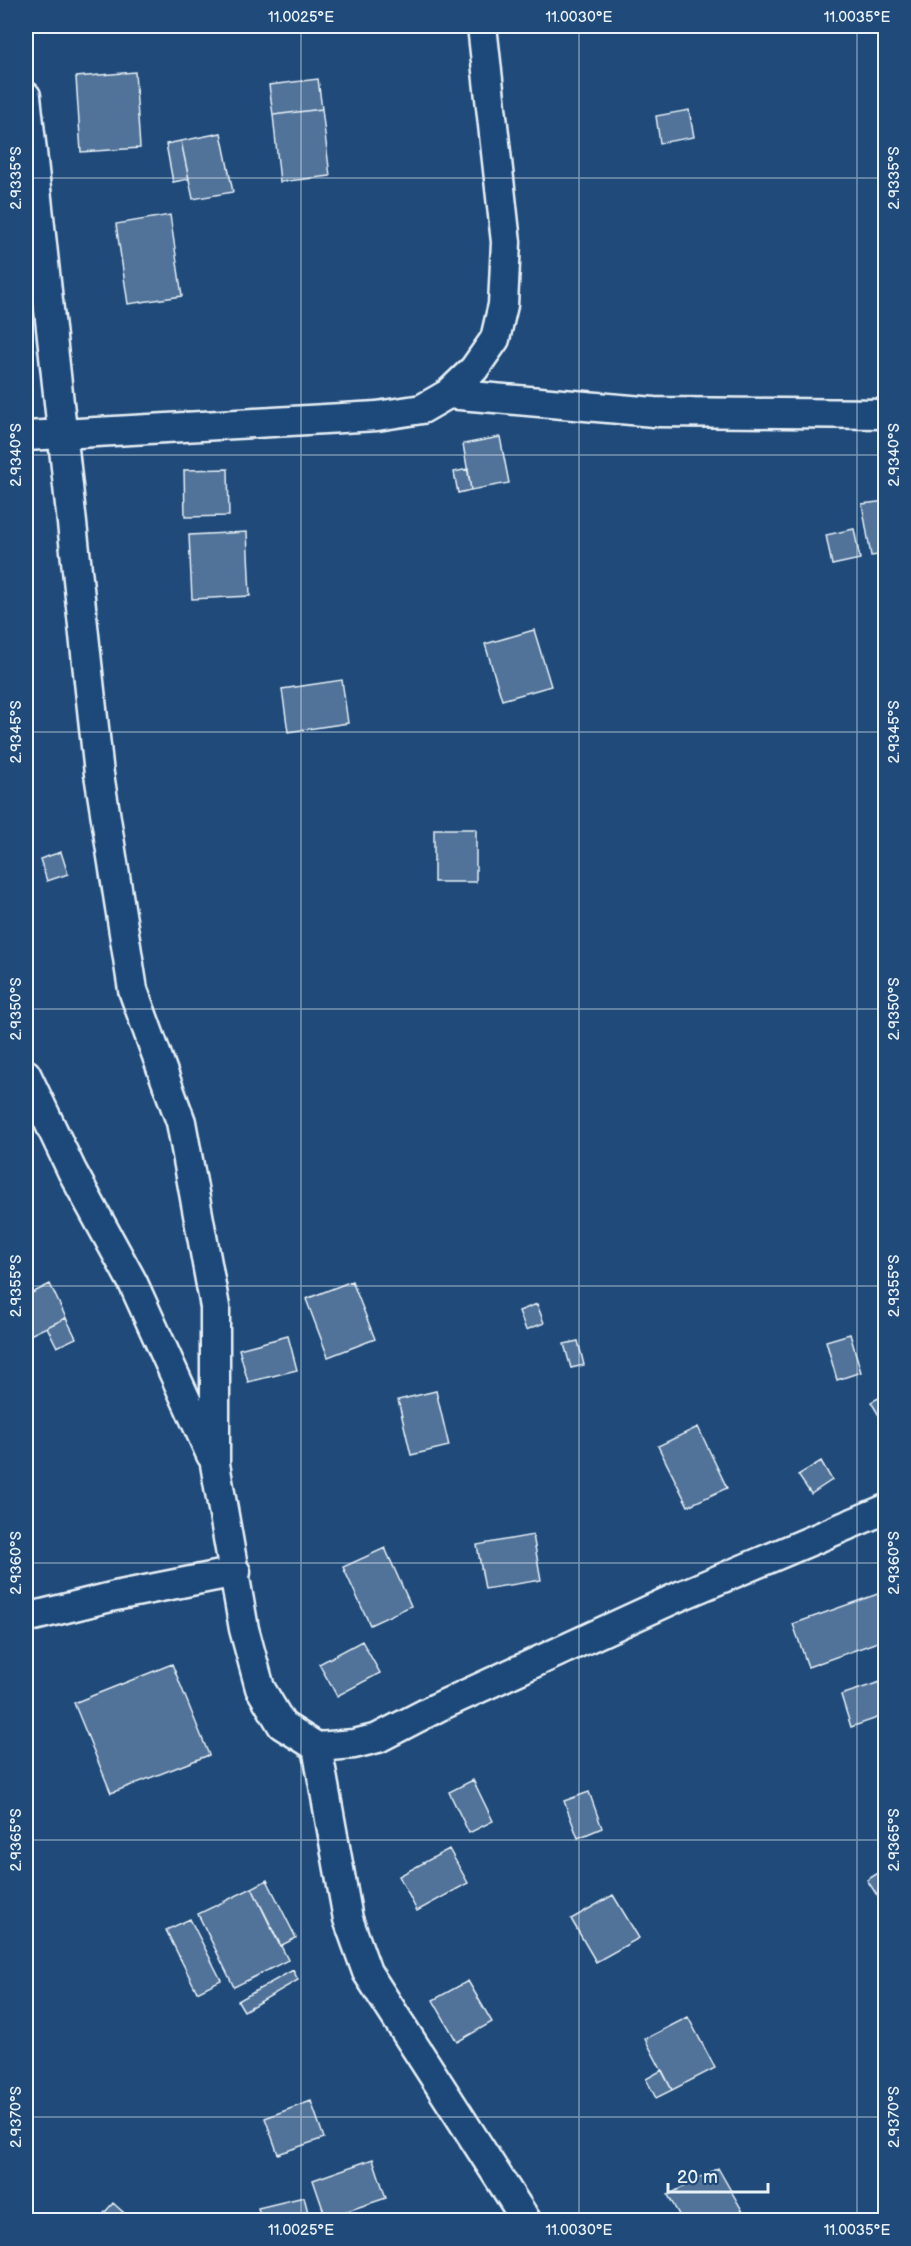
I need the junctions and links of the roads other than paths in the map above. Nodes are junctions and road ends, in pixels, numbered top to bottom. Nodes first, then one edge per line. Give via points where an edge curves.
1 (482, 26) edge
2 (26, 96) edge
3 (448, 394) junction
4 (885, 414) edge
5 (61, 433) junction
6 (26, 436) edge
7 (26, 1074) edge
8 (215, 1464) junction
9 (885, 1509) edge
10 (236, 1572) junction
11 (26, 1618) edge
12 (317, 1747) junction
13 (526, 2220) edge

1 - 3 street via 506,242 503,304 495,339 474,369
2 - 5 street
3 - 4 street via 654,412
3 - 5 street via 423,409 377,416
5 - 6 street
5 - 8 street via 99,774 134,990 181,1122 215,1307
7 - 8 street via 72,1171 133,1283
8 - 10 street
9 - 12 street via 680,1596 378,1738
10 - 11 street
10 - 12 street via 244,1629 260,1688 282,1725
12 - 13 street via 348,1918 367,1972

